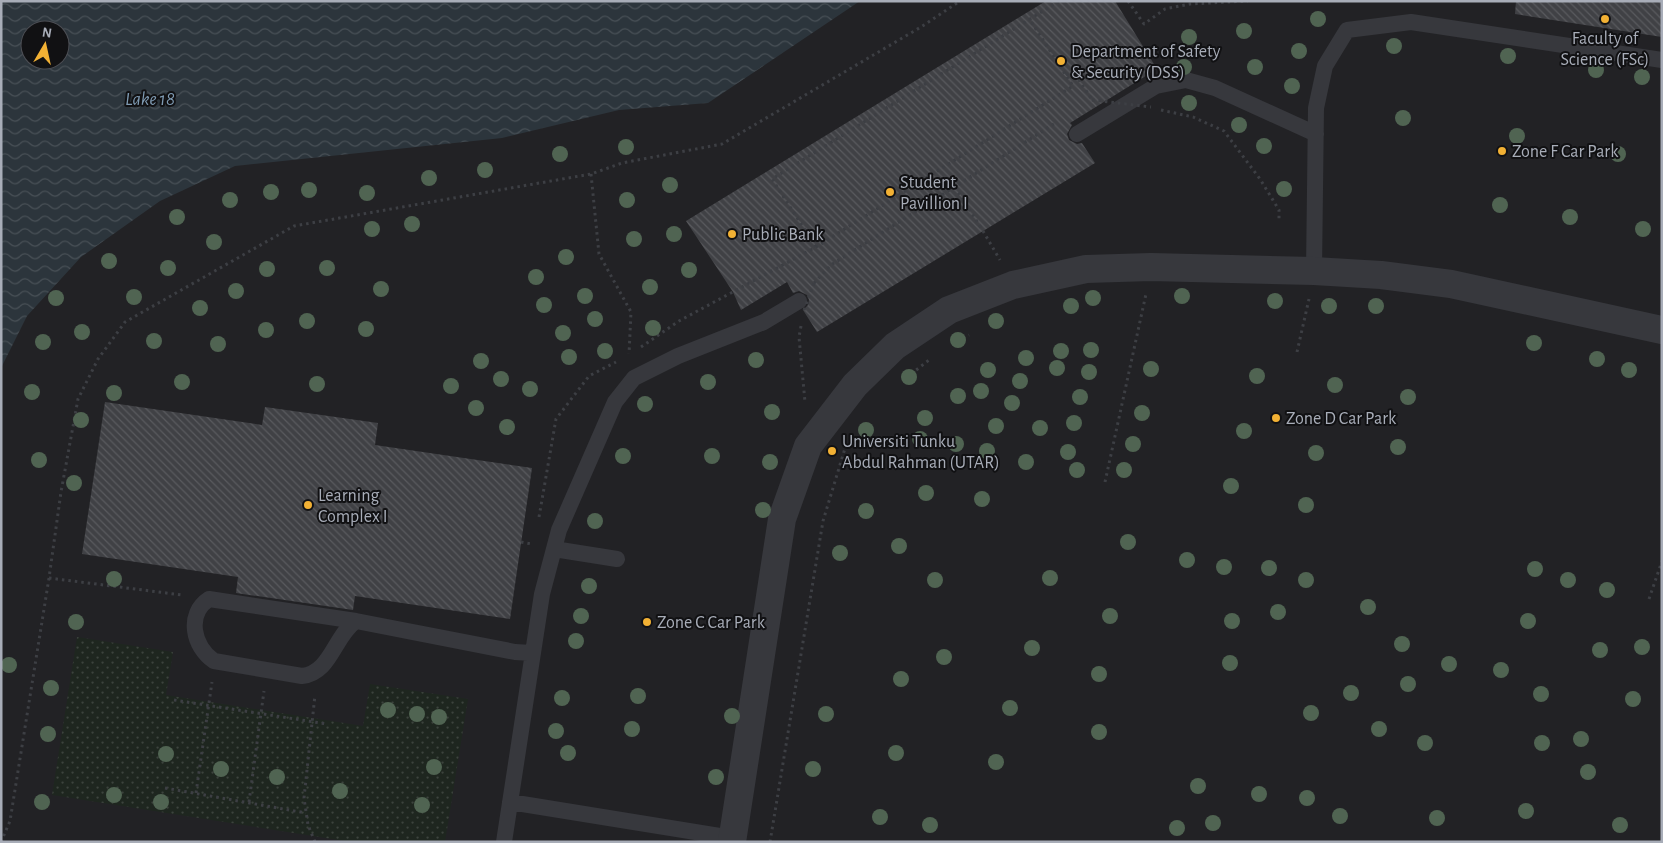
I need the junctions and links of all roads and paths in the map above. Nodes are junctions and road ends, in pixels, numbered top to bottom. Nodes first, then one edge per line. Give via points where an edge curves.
1 (960, 1) edge
2 (1059, 1) edge
3 (1128, 1) edge
4 (1248, 1) edge
5 (1218, 2) edge
6 (1030, 20) junction
7 (1662, 60) edge
8 (1066, 75) junction
9 (1063, 118) dead end
10 (1077, 134) dead end
11 (1316, 134) junction
12 (591, 174) junction
13 (955, 187) junction
14 (1279, 221) dead end
15 (983, 231) dead end
16 (816, 247) junction
17 (1151, 267) junction
18 (1314, 271) junction
19 (734, 292) dead end
20 (801, 306) junction
21 (1662, 330) edge
22 (975, 331) dead end
23 (951, 345) dead end
24 (630, 354) dead end
25 (935, 355) dead end
26 (905, 378) dead end
27 (805, 403) dead end
28 (851, 438) dead end
29 (1105, 482) dead end
30 (554, 549) junction
31 (617, 559) dead end
32 (1662, 561) edge
33 (49, 578) junction
34 (209, 599) junction
35 (1649, 599) dead end
36 (356, 621) junction
37 (532, 654) junction
38 (319, 670) junction
39 (174, 700) dead end
40 (209, 705) junction
41 (261, 714) junction
42 (311, 721) junction
43 (327, 724) dead end
44 (165, 788) dead end
45 (196, 793) junction
46 (249, 802) junction
47 (510, 802) junction
48 (306, 813) junction
49 (732, 840) edge
50 (1, 842) edge
51 (315, 842) edge
52 (504, 842) edge
53 (770, 842) edge

1 - 12 path via 922,27 722,144 622,163
2 - 6 path
3 - 5 path via 1144,24 1165,9
4 - 5 path
6 - 8 path
6 - 16 path via 772,179
7 - 11 lane via 1411,22 1347,30 1325,66 1316,108
8 - 14 path, bridge via 1072,70 1092,100 1151,108 1193,118 1224,131 1279,210
8 - 16 path via 1074,86
9 - 13 path
10 - 11 lane via 1156,86 1186,80 1215,88
11 - 18 lane
12 - 24 path via 599,254 631,312
12 - 33 path via 294,226 125,322 98,359 78,399
13 - 15 path
13 - 20 path, bridge via 831,265 814,283
16 - 19 path
17 - 18 street
17 - 29 path
17 - 49 street via 1086,269 1013,285 949,310 895,346 855,384 808,446 782,519
18 - 21 street via 1451,284
20 - 27 path via 799,337
20 - 30 lane via 678,356 634,378 615,402 559,530
22 - 23 path
25 - 26 path
28 - 53 path via 846,444 823,521
30 - 31 lane
30 - 37 lane via 542,594
32 - 35 path
33 - 34 path
33 - 50 path via 10,821
34 - 36 lane
34 - 38 lane via 197,612 195,630 201,649 214,661 302,676
36 - 37 lane
36 - 38 lane via 345,631
37 - 47 lane
38 - 42 path
39 - 40 path
40 - 41 path
40 - 45 path
41 - 42 path
41 - 46 path
42 - 43 path
42 - 48 path via 304,798
44 - 45 path
45 - 46 path
46 - 48 path
47 - 49 lane
47 - 52 lane
48 - 51 path

